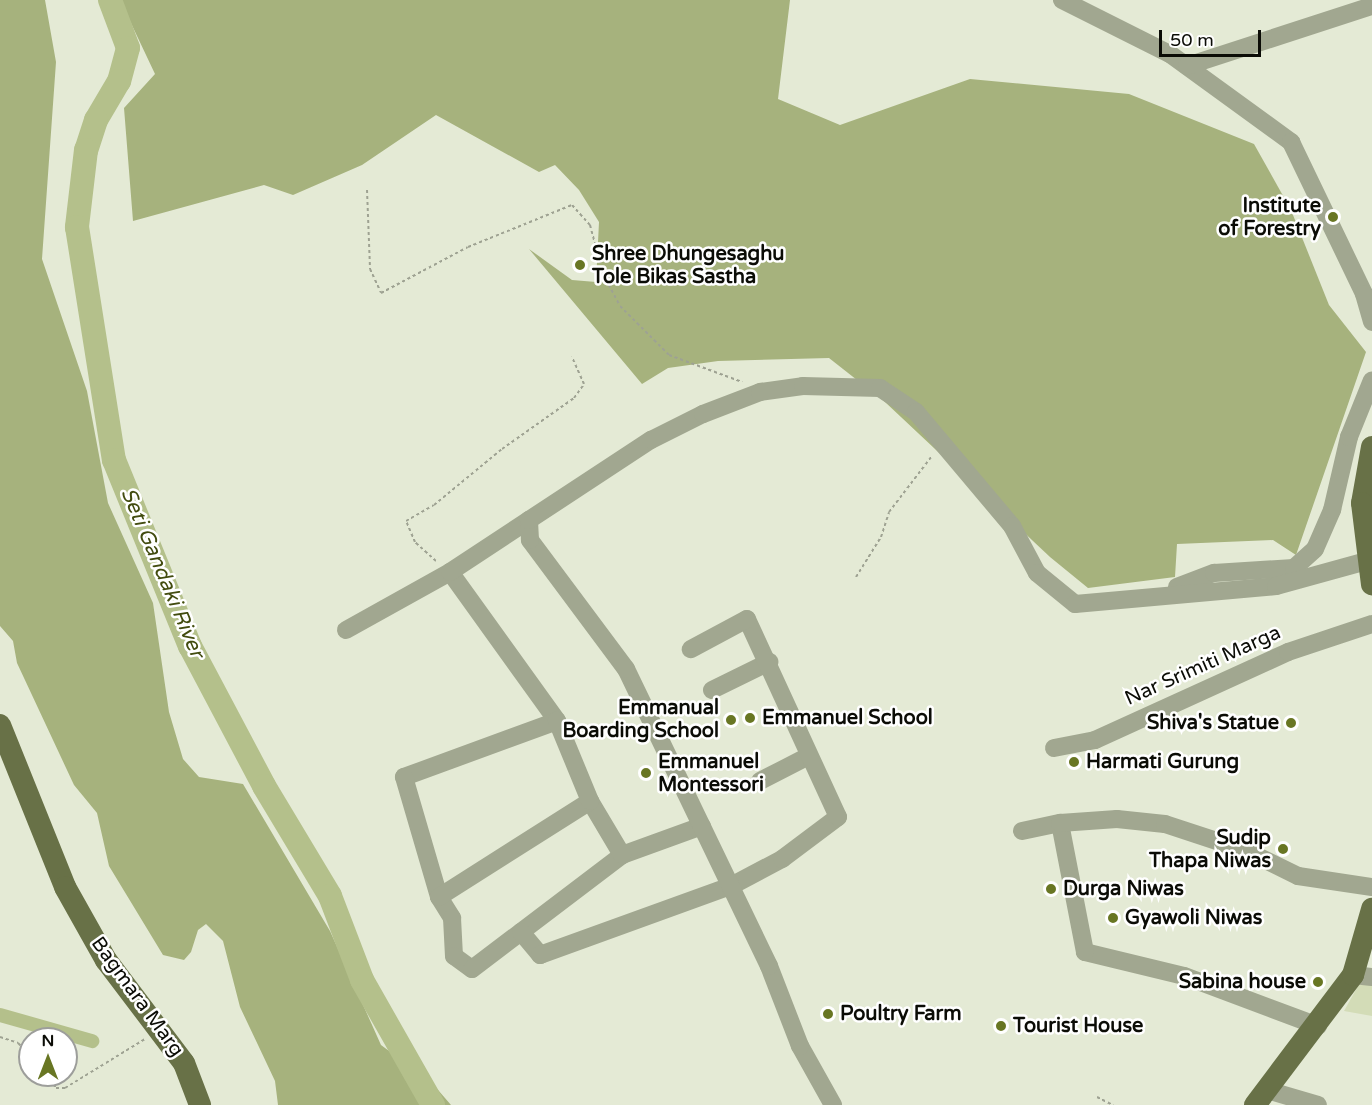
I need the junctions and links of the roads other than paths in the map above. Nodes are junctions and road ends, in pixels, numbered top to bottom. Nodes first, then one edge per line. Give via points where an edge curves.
1 (1062, 0) edge
2 (1372, 6) edge
3 (1186, 66) junction
4 (1372, 322) edge
5 (1372, 380) edge
6 (1372, 447) edge
7 (529, 520) junction
8 (1367, 561) junction
9 (450, 572) junction
10 (1372, 584) edge
11 (1159, 594) junction
12 (1372, 624) edge
13 (346, 630) dead end
14 (691, 649) dead end
15 (769, 662) junction
16 (712, 690) dead end
17 (557, 721) junction
18 (0, 725) edge
19 (1054, 748) dead end
20 (807, 757) junction
21 (760, 781) dead end
22 (590, 801) junction
23 (1060, 823) junction
24 (702, 826) junction
25 (1022, 831) dead end
26 (622, 855) junction
27 (731, 886) junction
28 (1372, 886) edge
29 (439, 897) junction
30 (1372, 909) edge
31 (521, 932) junction
32 (1363, 976) edge
33 (1318, 1026) junction
34 (1261, 1097) edge
35 (200, 1105) edge
36 (833, 1105) edge
37 (1318, 1105) edge

1 - 3 street
2 - 3 street
3 - 4 street via 1291,142 1364,294
5 - 11 street via 1349,436 1332,510 1315,549 1294,568 1214,573
6 - 8 main road via 1362,502
7 - 9 street
7 - 11 street via 651,440 760,392 803,386 880,388 916,412 1012,526 1037,573 1060,595 1075,604
7 - 24 street via 530,540 626,669
8 - 10 main road
8 - 11 street via 1276,586
9 - 13 street
9 - 17 street
12 - 19 street, Nar Srimiti Marga via 1288,652 1095,740
14 - 15 street via 747,619
15 - 16 street
15 - 20 street
17 - 22 street
17 - 29 street via 404,777
18 - 35 main road, Bagmara Marg via 65,888 106,960 184,1064
20 - 21 street
20 - 27 street via 838,818 782,859
22 - 26 street
22 - 29 street
23 - 25 street
23 - 28 street via 1117,819 1165,824 1247,851 1298,876
23 - 33 street via 1085,952 1184,976
24 - 26 street
24 - 27 street
26 - 31 street
27 - 31 street via 540,955
27 - 36 street via 770,966 800,1046
29 - 31 street via 452,918 454,956 472,969
30 - 32 main road
32 - 33 main road
33 - 34 main road
34 - 37 street

